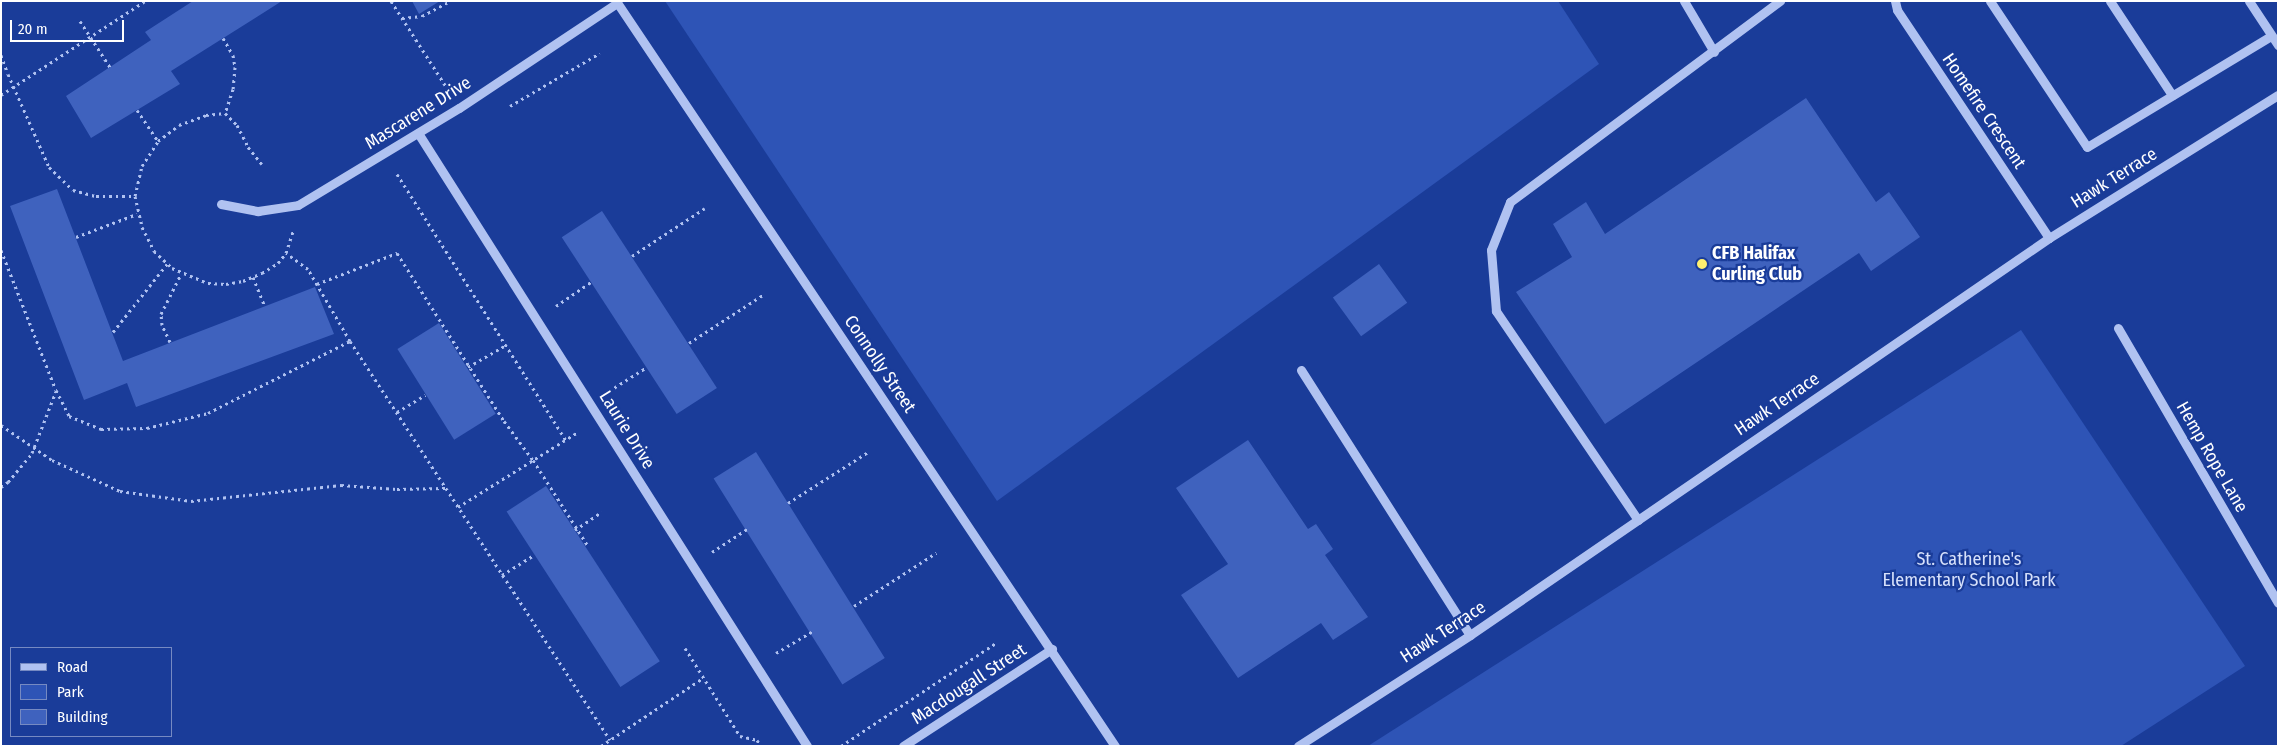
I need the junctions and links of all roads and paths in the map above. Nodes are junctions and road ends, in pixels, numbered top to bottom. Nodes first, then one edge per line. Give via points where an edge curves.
1 (145, 1) edge
2 (391, 1) edge
3 (450, 1) edge
4 (1684, 1) edge
5 (1780, 1) edge
6 (1895, 1) edge
7 (1990, 1) edge
8 (2110, 1) edge
9 (2249, 1) edge
10 (617, 2) edge
11 (402, 18) junction
12 (80, 21) dead end
13 (91, 36) junction
14 (2271, 36) junction
15 (223, 38) dead end
16 (2278, 45) edge
17 (1714, 52) junction
18 (600, 53) dead end
19 (1, 54) edge
20 (110, 67) dead end
21 (13, 87) junction
22 (2172, 94) junction
23 (1, 95) edge
24 (2278, 95) edge
25 (459, 108) junction
26 (507, 108) dead end
27 (137, 110) dead end
28 (224, 113) junction
29 (418, 133) junction
30 (158, 141) junction
31 (262, 164) dead end
32 (396, 173) dead end
33 (221, 204) dead end
34 (705, 208) dead end
35 (138, 214) dead end
36 (76, 237) dead end
37 (2049, 238) junction
38 (1, 250) edge
39 (286, 253) dead end
40 (632, 256) dead end
41 (167, 264) dead end
42 (181, 274) dead end
43 (253, 276) dead end
44 (591, 282) dead end
45 (316, 284) junction
46 (762, 295) dead end
47 (265, 306) dead end
48 (537, 319) junction
49 (2118, 328) dead end
50 (113, 332) dead end
51 (350, 341) junction
52 (170, 342) dead end
53 (688, 343) dead end
54 (506, 345) junction
55 (469, 367) junction
56 (647, 367) dead end
57 (1301, 370) dead end
58 (56, 390) junction
59 (425, 395) dead end
60 (590, 403) junction
61 (397, 412) junction
62 (600, 418) junction
63 (1, 425) edge
64 (566, 440) junction
65 (34, 446) junction
66 (868, 452) dead end
67 (533, 460) junction
68 (1, 487) edge
69 (446, 488) junction
70 (788, 503) dead end
71 (458, 507) junction
72 (602, 512) dead end
73 (1638, 520) junction
74 (576, 529) junction
75 (747, 529) dead end
76 (588, 546) dead end
77 (936, 553) dead end
78 (534, 555) dead end
79 (692, 564) junction
80 (502, 575) junction
81 (2278, 603) edge
82 (854, 606) dead end
83 (813, 631) dead end
84 (1470, 635) junction
85 (996, 643) dead end
86 (684, 648) dead end
87 (1052, 649) junction
88 (756, 664) junction
89 (704, 678) junction
90 (610, 740) junction
91 (601, 746) edge
92 (761, 746) edge
93 (807, 746) edge
94 (841, 746) edge
95 (903, 746) edge
96 (1115, 746) edge
97 (1298, 746) edge

1 - 13 path
2 - 11 path
3 - 11 path via 422,16
4 - 17 street
5 - 17 street
6 - 37 street, Homefire Crescent via 1897,10
7 - 22 street via 2086,147
8 - 22 street
9 - 14 street
10 - 25 street, Mascarene Drive
10 - 87 street, Connolly Street
11 - 25 path
12 - 13 path
13 - 20 path
13 - 21 path
14 - 16 street
14 - 22 street
15 - 28 path via 233,55 235,67 233,90
17 - 73 street via 1510,202 1491,250 1496,311
18 - 26 path
19 - 21 path
21 - 23 path
21 - 30 path via 49,167 73,190 96,196 135,196 142,166
24 - 37 street, Hawk Terrace
25 - 29 street, Mascarene Drive
27 - 30 path
28 - 30 path via 206,115 178,126
28 - 31 path via 237,126
29 - 33 street, Mascarene Drive via 298,205 258,211
29 - 48 street, Laurie Drive
32 - 54 path
34 - 40 path
35 - 36 path
37 - 73 street, Hawk Terrace
38 - 58 path
39 - 45 path via 308,269
41 - 50 path
42 - 52 path via 161,314
43 - 47 path
44 - 48 path
45 - 51 path
45 - 55 path via 397,253
46 - 53 path
48 - 60 street, Laurie Drive
49 - 81 street, Hemp Rope Lane
51 - 58 path via 208,413 147,428 101,429 69,416
51 - 61 path
54 - 55 path
54 - 64 path
55 - 67 path
56 - 60 path
57 - 84 street
58 - 65 path
59 - 61 path
60 - 62 street, Laurie Drive
61 - 69 path
62 - 64 path
62 - 79 street, Laurie Drive
63 - 65 path
64 - 67 path
65 - 68 path via 32,453
65 - 69 path via 52,460 120,491 191,501 341,485
66 - 70 path
67 - 71 path
67 - 74 path
69 - 71 path
71 - 80 path
72 - 74 path
73 - 84 street, Hawk Terrace
74 - 76 path
75 - 79 path
77 - 82 path
78 - 80 path
79 - 88 street, Laurie Drive
80 - 90 path
83 - 88 path
84 - 97 street, Hawk Terrace
85 - 94 path
86 - 89 path
87 - 95 street, Macdougall Street
87 - 96 street, Connolly Street
88 - 93 street, Laurie Drive
89 - 90 path
89 - 92 path via 740,736 757,740
90 - 91 path

